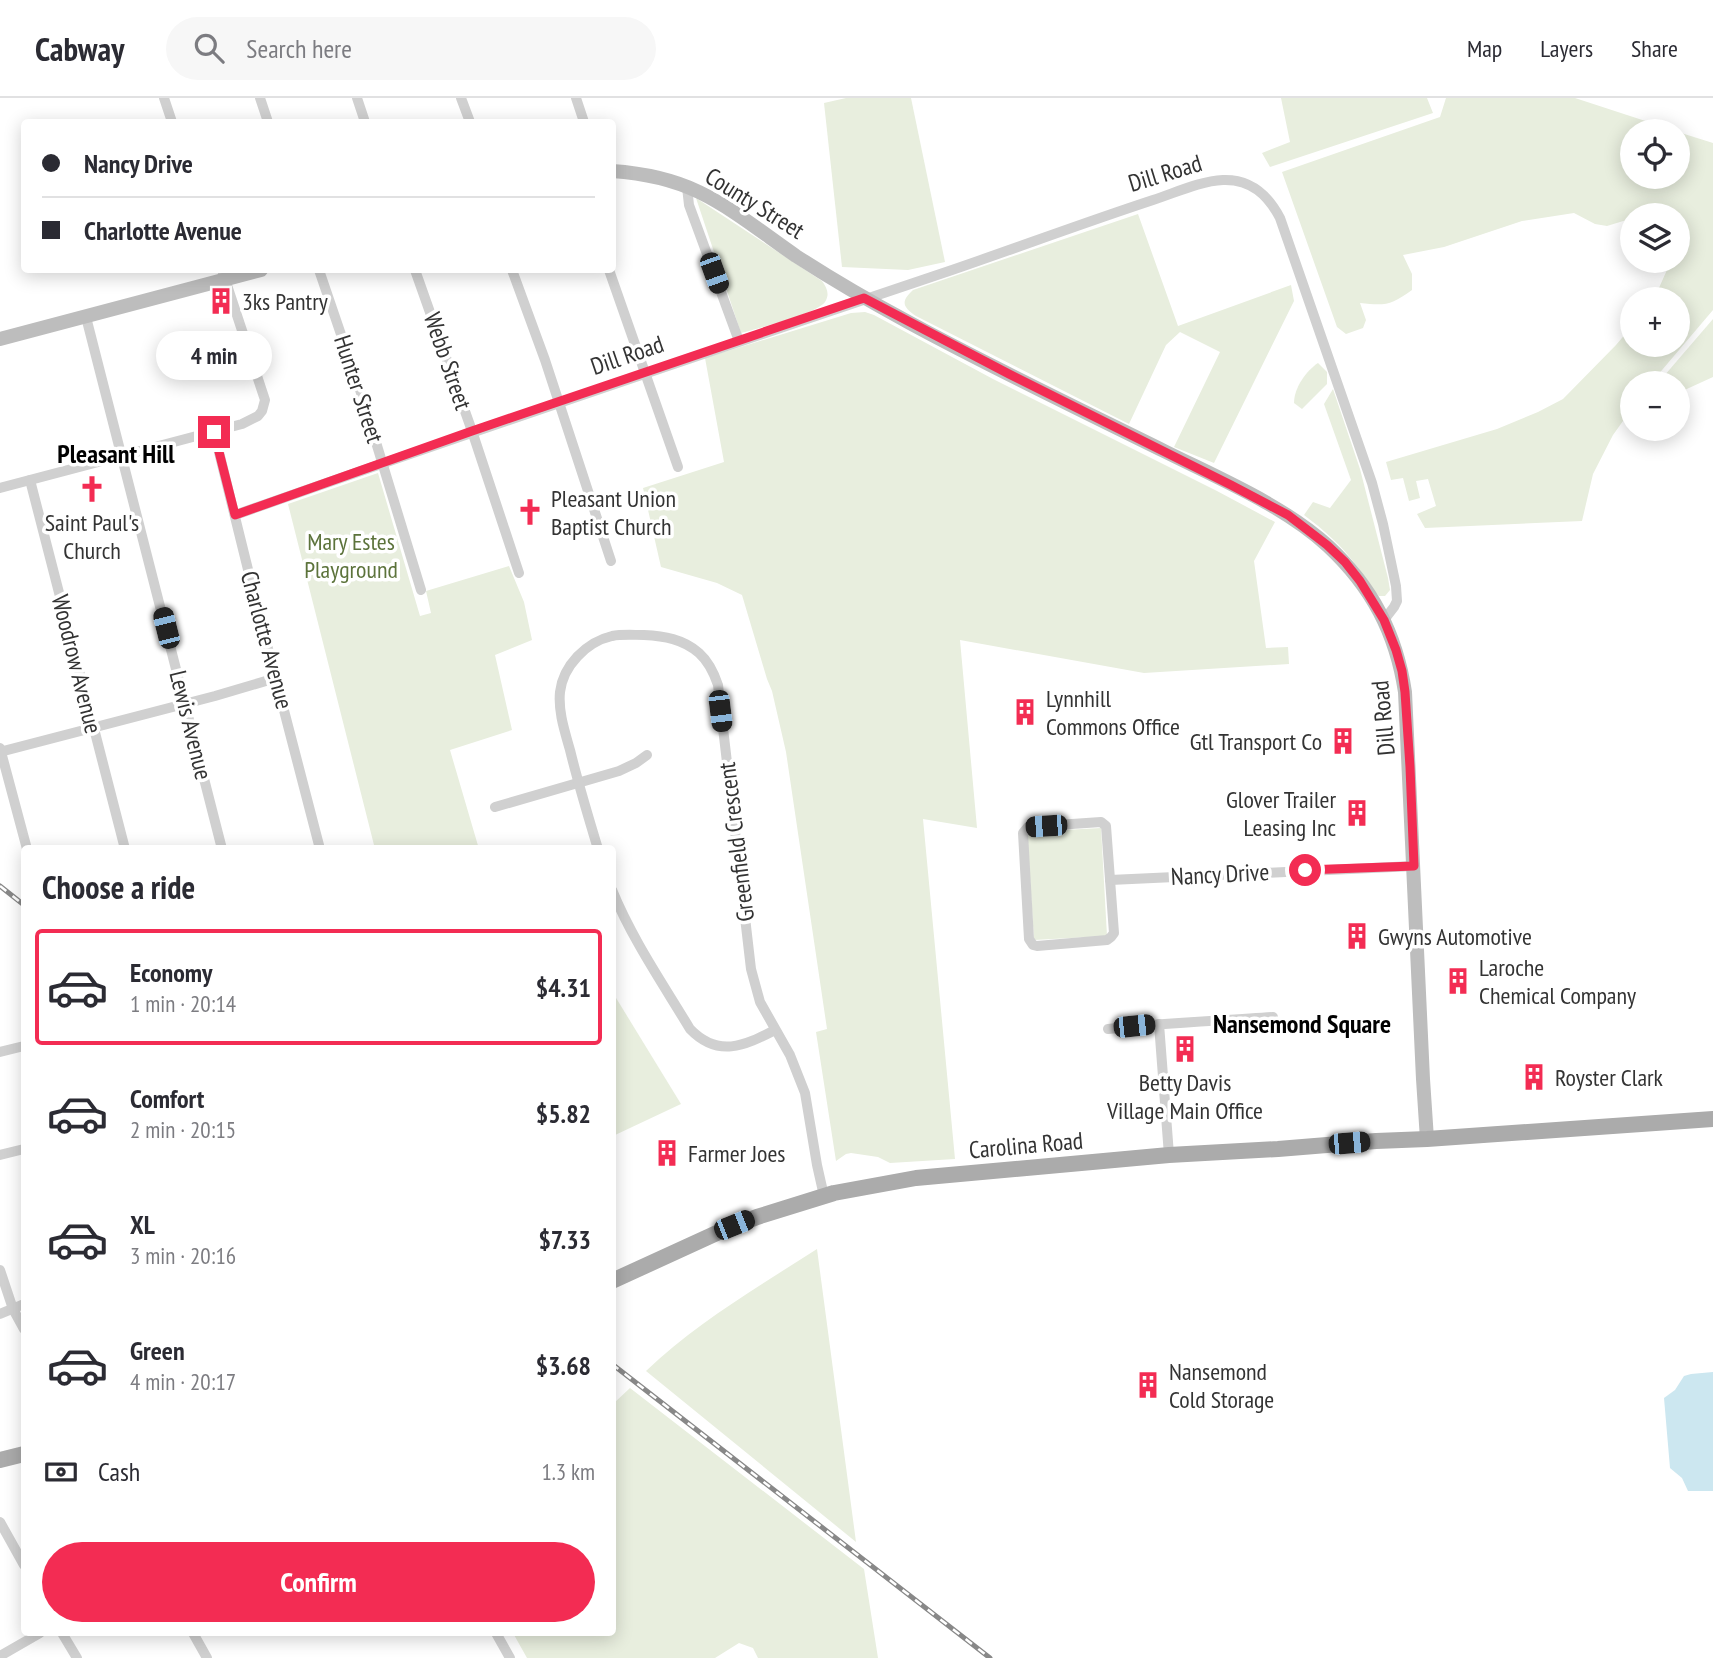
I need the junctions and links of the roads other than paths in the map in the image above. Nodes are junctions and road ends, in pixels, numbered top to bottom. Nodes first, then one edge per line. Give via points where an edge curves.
1 (164, 98) edge
2 (260, 98) edge
3 (357, 98) edge
4 (461, 98) edge
5 (576, 98) edge
6 (171, 119) edge
7 (267, 119) edge
8 (364, 119) edge
9 (469, 119) edge
10 (583, 119) edge
11 (616, 172) edge
12 (687, 187) junction
13 (320, 273) edge
14 (416, 273) edge
15 (513, 273) edge
16 (610, 273) edge
17 (223, 274) edge
18 (864, 298) junction
19 (86, 317) junction
20 (0, 339) edge
21 (739, 341) junction
22 (646, 373) junction
23 (559, 402) junction
24 (472, 431) junction
25 (214, 432) junction
26 (121, 456) junction
27 (382, 463) junction
28 (678, 467) dead end
29 (30, 480) junction
30 (0, 488) edge
31 (235, 515) junction
32 (611, 561) dead end
33 (519, 573) dead end
34 (421, 590) dead end
35 (1384, 620) junction
36 (276, 678) junction
37 (185, 703) junction
38 (93, 727) junction
39 (0, 751) edge
40 (647, 755) dead end
41 (578, 783) junction
42 (495, 807) dead end
43 (26, 845) edge
44 (124, 845) edge
45 (221, 845) edge
46 (319, 845) edge
47 (597, 845) edge
48 (1414, 866) junction
49 (1110, 880) junction
50 (616, 898) edge
51 (1273, 1017) dead end
52 (1159, 1024) junction
53 (1108, 1029) dead end
54 (775, 1030) junction
55 (21, 1046) edge
56 (0, 1052) edge
57 (1713, 1119) edge
58 (1427, 1139) junction
59 (21, 1150) edge
60 (1169, 1154) junction
61 (0, 1155) edge
62 (824, 1196) junction
63 (0, 1270) edge
64 (616, 1279) edge
65 (21, 1305) edge
66 (13, 1309) junction
67 (0, 1314) edge
68 (21, 1324) edge
69 (21, 1455) edge
70 (0, 1460) edge
71 (0, 1522) edge
72 (21, 1560) edge
73 (35, 1636) edge
74 (64, 1636) edge
75 (195, 1636) edge
76 (498, 1636) edge
77 (0, 1656) edge
78 (76, 1658) edge
79 (208, 1658) edge
80 (510, 1658) edge

1 - 6 street
2 - 7 street
3 - 8 street
4 - 9 street
5 - 10 street
11 - 12 street, County Street
12 - 18 street, County Street
12 - 21 street via 689,205
13 - 27 street, Hunter Street
14 - 24 street, Webb Street
15 - 23 street
16 - 22 street
17 - 19 street
17 - 25 street via 265,400 252,420
18 - 21 street, Dill Road
18 - 35 street, County Street via 1288,515 1345,562
18 - 35 street, Dill Road via 1209,182 1232,180 1254,187 1267,197 1280,218 1372,483 1396,586 1397,601
19 - 20 street
19 - 26 street, Lewis Avenue
21 - 22 street, Dill Road
22 - 23 street, Dill Road
22 - 28 street
23 - 24 street, Dill Road
23 - 32 street
24 - 27 street, Dill Road
24 - 33 street, Webb Street
25 - 26 street
25 - 31 street, Charlotte Avenue
26 - 29 street
26 - 37 street, Lewis Avenue
27 - 31 street, Dill Road
27 - 34 street, Hunter Street
29 - 30 street
29 - 38 street, Woodrow Avenue
31 - 36 street, Charlotte Avenue
35 - 48 street, Dill Road via 1405,692
36 - 37 street
36 - 46 street, Charlotte Avenue
37 - 38 street
37 - 45 street, Lewis Avenue
38 - 39 street
38 - 44 street, Woodrow Avenue
39 - 43 street
40 - 41 street via 624,769
41 - 42 street
41 - 47 street, Greenfield Crescent
41 - 54 street, Greenfield Crescent via 562,722 560,691 567,671 583,651 623,634 670,638 700,654 718,685 751,969 760,1003
48 - 49 street, Nancy Drive
48 - 58 street, Dill Road
49 - 49 street via 1104,823 1028,827 1023,833 1030,942 1037,946 1111,937
50 - 54 street via 697,1036 710,1044 731,1047
51 - 52 street
52 - 53 street
52 - 60 street
54 - 62 street, Greenfield Crescent via 805,1093
55 - 56 street
57 - 58 main road, Carolina Road
58 - 60 main road, Carolina Road
59 - 61 street
60 - 62 main road, Carolina Road via 916,1178
62 - 64 main road, Carolina Road via 749,1219
63 - 66 street
65 - 66 street
66 - 67 street
66 - 68 street
69 - 70 main road
71 - 72 street
73 - 77 street
74 - 78 street
75 - 79 street
76 - 80 street

